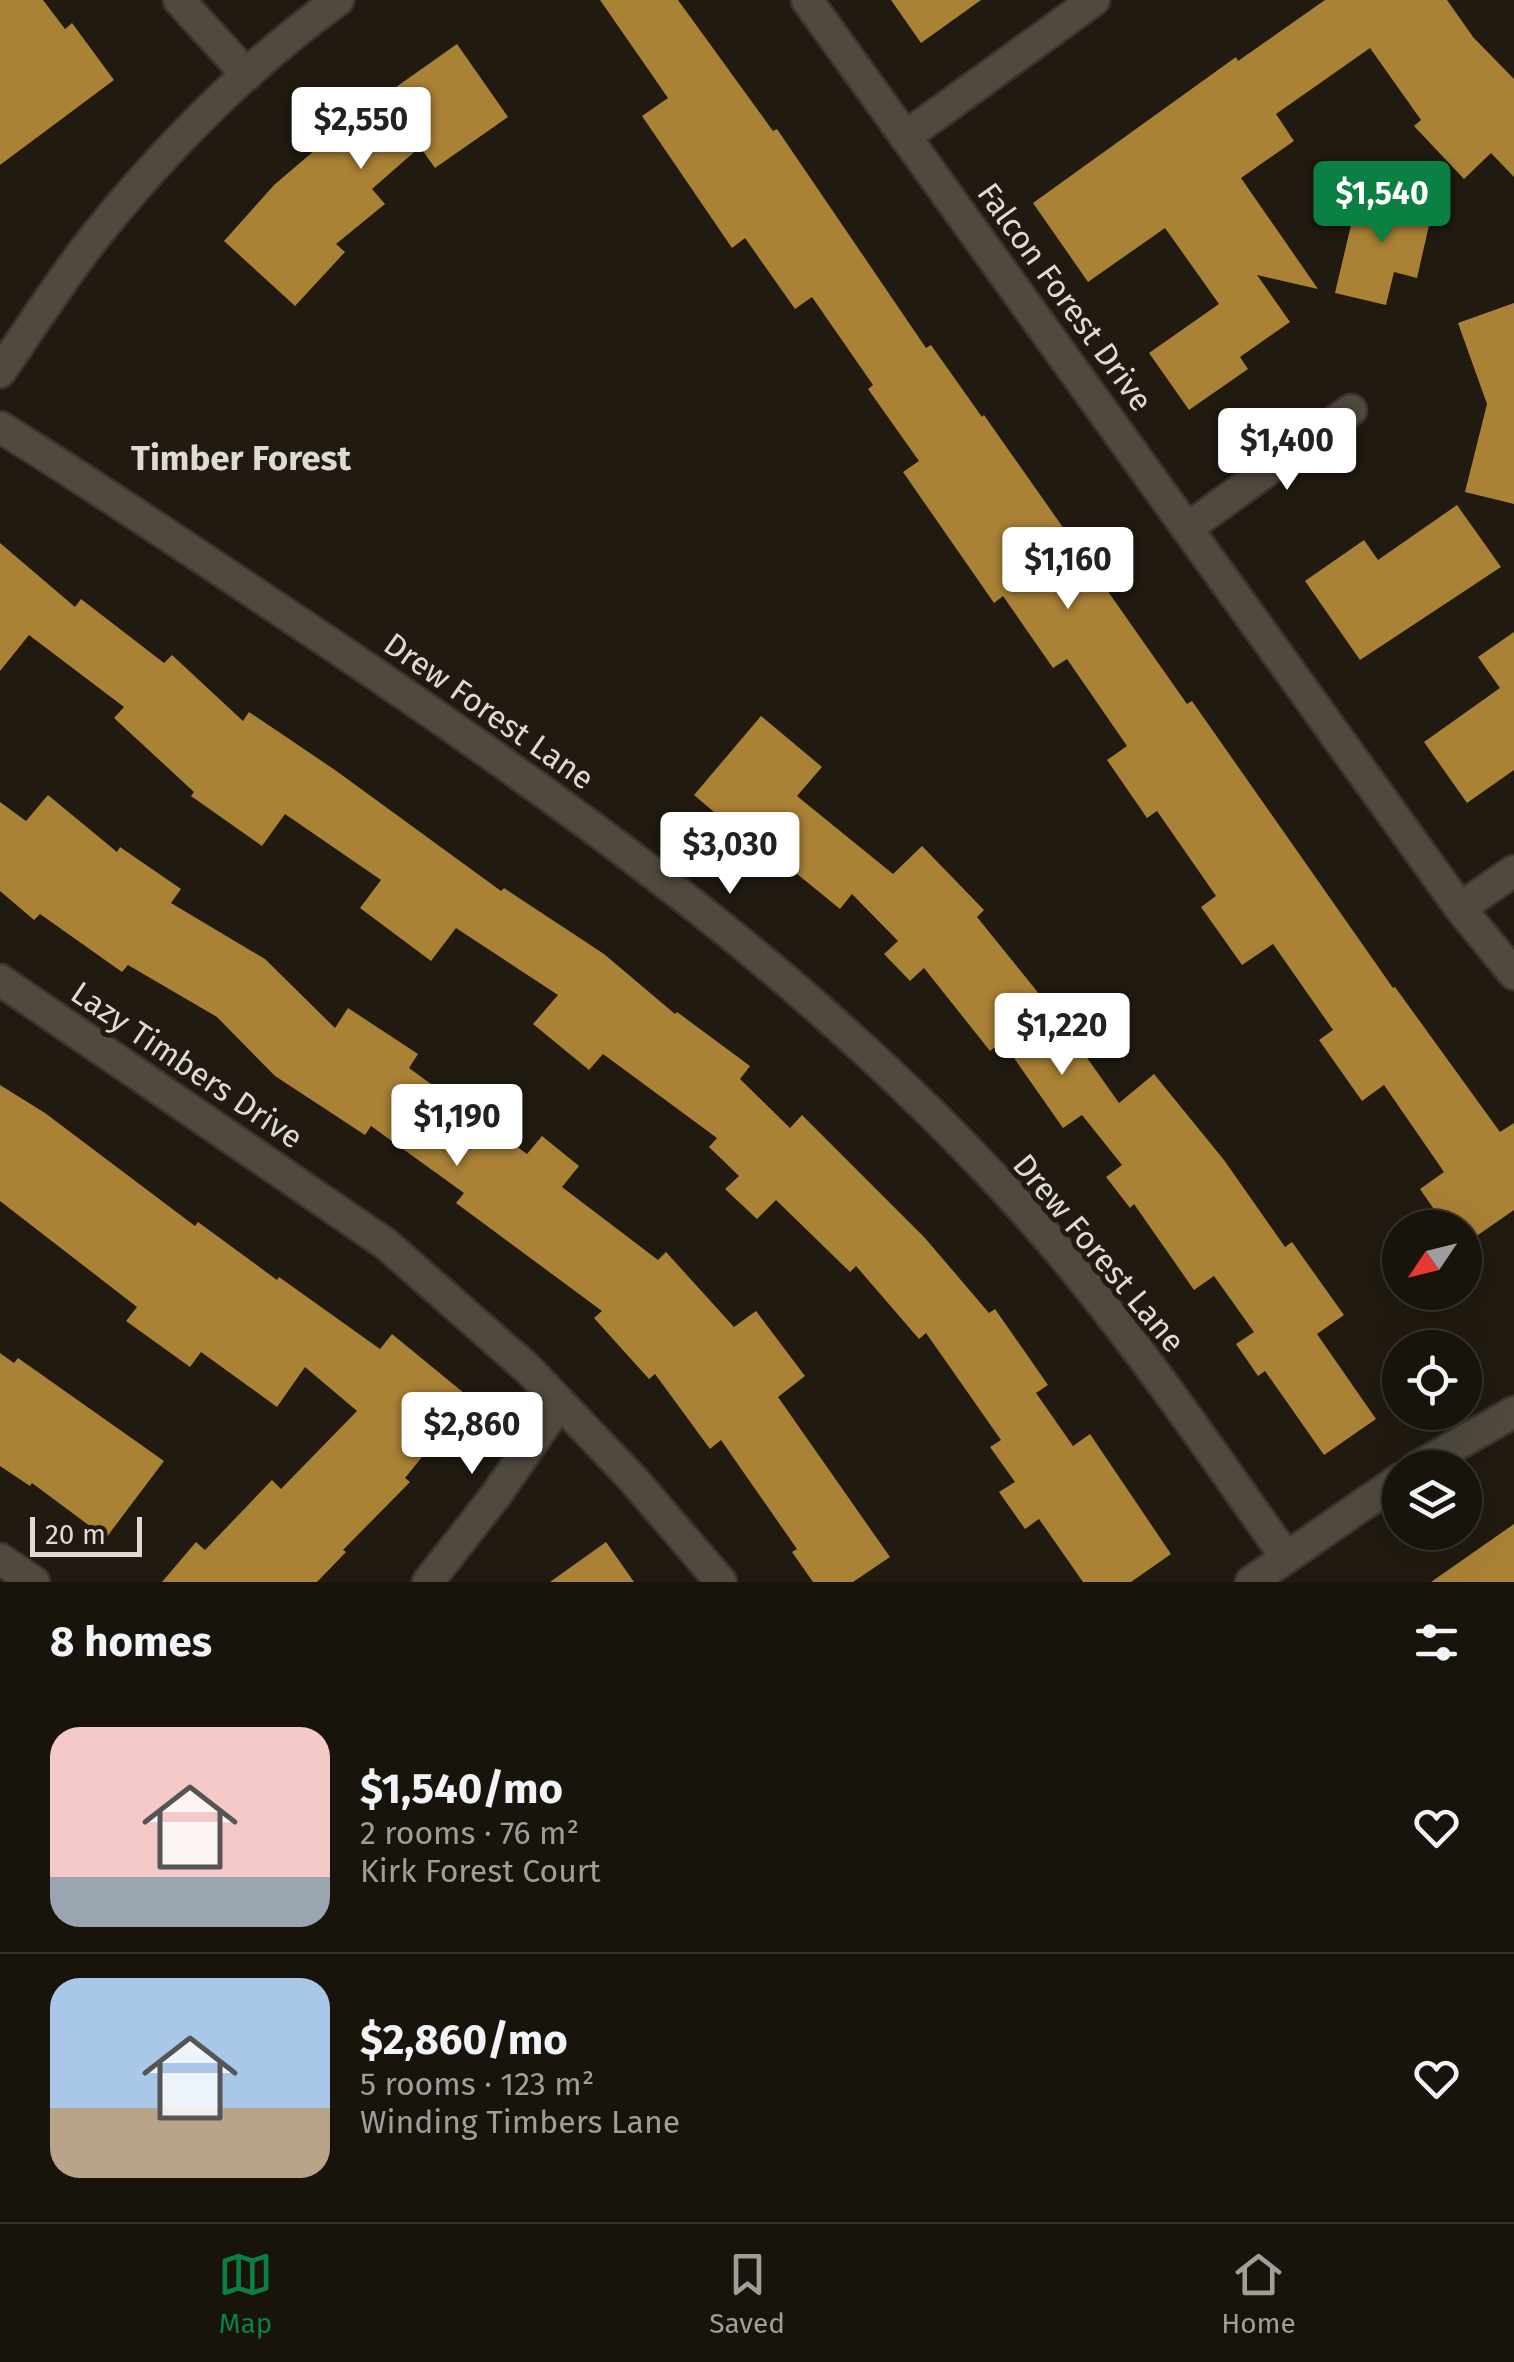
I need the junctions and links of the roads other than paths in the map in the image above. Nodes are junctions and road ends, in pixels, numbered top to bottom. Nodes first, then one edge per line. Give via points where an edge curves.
1 (179, 0) edge
2 (338, 0) edge
3 (807, 0) edge
4 (1094, 0) edge
5 (247, 74) junction
6 (905, 137) junction
7 (0, 372) edge
8 (1352, 410) dead end
9 (0, 427) edge
10 (1189, 527) junction
11 (1514, 870) edge
12 (1460, 908) junction
13 (1514, 974) edge
14 (0, 980) edge
15 (559, 1404) junction
16 (1514, 1412) edge
17 (1448, 1450) edge
18 (1382, 1491) edge
19 (1286, 1557) junction
20 (0, 1560) edge
21 (34, 1582) edge
22 (428, 1582) edge
23 (721, 1582) edge
24 (1250, 1582) edge

1 - 5 street
2 - 5 street
3 - 6 street, Falcon Forest Drive
4 - 6 street
5 - 7 street via 137,186
6 - 10 street, Falcon Forest Drive
8 - 10 street
9 - 19 street, Drew Forest Lane via 476,742 638,860 800,994 917,1099 1030,1217 1153,1372
10 - 12 street, Falcon Forest Drive
11 - 12 street
12 - 13 street, Falcon Forest Drive
14 - 15 street, Lazy Timbers Drive via 386,1244
15 - 22 street
15 - 23 street, Lazy Timbers Drive
16 - 17 street
18 - 19 street
19 - 24 street
20 - 21 street

